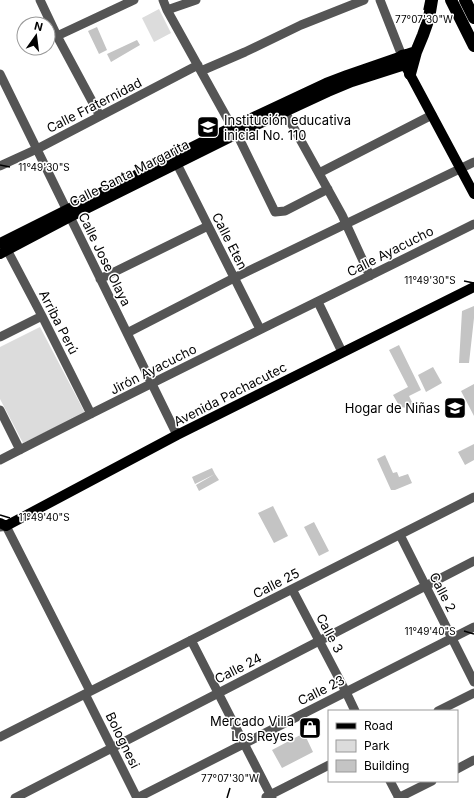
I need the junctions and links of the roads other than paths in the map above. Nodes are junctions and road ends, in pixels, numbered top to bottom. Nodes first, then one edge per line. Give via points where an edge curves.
1 (40, 0) edge
2 (134, 0) edge
3 (163, 0) edge
4 (364, 0) edge
5 (380, 0) edge
6 (432, 0) edge
7 (451, 0) edge
8 (465, 0) edge
9 (193, 1) edge
10 (168, 10) junction
11 (474, 18) edge
12 (57, 36) junction
13 (474, 46) edge
14 (416, 52) junction
15 (406, 65) junction
16 (200, 68) junction
17 (0, 74) edge
18 (285, 112) junction
19 (432, 115) junction
20 (100, 116) junction
21 (234, 130) junction
22 (37, 149) junction
23 (474, 162) edge
24 (177, 164) junction
25 (0, 166) edge
26 (460, 168) junction
27 (319, 173) junction
28 (328, 189) junction
29 (474, 194) edge
30 (68, 214) junction
31 (346, 224) junction
32 (474, 224) edge
33 (208, 226) junction
34 (3, 247) edge
35 (370, 276) junction
36 (234, 278) junction
37 (100, 279) junction
38 (474, 287) edge
39 (318, 302) junction
40 (42, 316) junction
41 (260, 329) junction
42 (127, 333) junction
43 (0, 338) edge
44 (342, 352) junction
45 (152, 384) junction
46 (0, 410) edge
47 (91, 414) junction
48 (177, 435) junction
49 (20, 450) junction
50 (0, 460) edge
51 (474, 497) edge
52 (2, 525) edge
53 (400, 535) junction
54 (474, 561) edge
55 (426, 586) junction
56 (292, 589) junction
57 (474, 627) edge
58 (452, 638) junction
59 (191, 640) junction
60 (319, 641) junction
61 (474, 682) edge
62 (346, 692) junction
63 (88, 693) junction
64 (218, 693) junction
65 (474, 693) edge
66 (355, 710) edge
67 (440, 710) edge
68 (0, 737) edge
69 (244, 744) junction
70 (112, 748) junction
71 (474, 760) edge
72 (328, 767) edge
73 (458, 768) edge
74 (391, 782) edge
75 (430, 782) edge
76 (269, 797) edge
77 (15, 798) edge
78 (137, 798) edge
79 (399, 798) edge

1 - 12 street
2 - 12 street
3 - 10 street
4 - 16 street, Calle Fraternidad via 301,25 245,52
5 - 15 street
6 - 14 highway via 427,24
7 - 13 highway
8 - 11 highway
9 - 10 street
10 - 16 street
12 - 20 street
14 - 15 highway
14 - 15 highway via 407,55
15 - 18 main road, Calle Santa Margarita via 352,82
15 - 19 main road
15 - 21 main road, Calle Santa Margarita via 347,75
16 - 20 street, Calle Fraternidad
16 - 21 street
17 - 22 street, Calle Jose Olaya
18 - 21 main road, Calle Santa Margarita
18 - 27 street
19 - 26 main road
19 - 27 street
20 - 22 street, Calle Fraternidad
21 - 24 main road, Calle Santa Margarita
21 - 28 street via 275,212 286,211
21 - 30 main road, Calle Santa Margarita
22 - 25 street, Calle Fraternidad
22 - 30 street, Calle Jose Olaya
23 - 26 street
24 - 30 main road, Calle Santa Margarita
24 - 33 street, Calle Eten
26 - 29 main road
26 - 31 street
27 - 28 street
28 - 31 street
30 - 34 main road, Calle Santa Margarita
30 - 37 street, Calle Jose Olaya
31 - 35 street
31 - 36 street
32 - 35 street, Calle Ayacucho
33 - 36 street, Calle Eten
33 - 37 street
34 - 40 street, Arriba Perú
35 - 39 street, Calle Ayacucho
36 - 41 street, Calle Eten
36 - 42 street
37 - 42 street, Calle Jose Olaya
38 - 44 main road, Avenida Pachacutec
39 - 41 street, Jirón Ayacucho
39 - 44 street
40 - 43 street
40 - 47 street, Arriba Perú
41 - 45 street, Jirón Ayacucho
42 - 45 street, Calle Jose Olaya
44 - 48 main road, Avenida Pachacutec
45 - 47 street, Jirón Ayacucho
45 - 48 street, Calle Jose Olaya
46 - 49 street
47 - 49 street, Jirón Ayacucho
48 - 52 main road, Avenida Pachacutec
49 - 50 street, Jirón Ayacucho
51 - 53 street, Calle 25
52 - 63 street, Bolognesi
53 - 55 street, Calle 2
53 - 56 street, Calle 25
54 - 55 street, Calle 24
55 - 58 street, Calle 2
55 - 60 street, Calle 24
56 - 59 street, Calle 25
56 - 60 street, Calle 3
57 - 58 street, Calle 23
58 - 61 street, Calle 2
58 - 62 street, Calle 23
59 - 63 street, Calle 25
59 - 64 street
60 - 62 street, Calle 3
60 - 64 street, Calle 24
62 - 66 street, Calle 3
62 - 69 street, Calle 23
63 - 68 street, Calle 25
63 - 70 street, Bolognesi
64 - 69 street
64 - 70 street, Calle 24
65 - 67 street
69 - 76 street
69 - 78 street, Calle 23
70 - 77 street, Calle 24
70 - 78 street, Bolognesi
71 - 73 street
72 - 76 street
74 - 79 street
75 - 79 street

